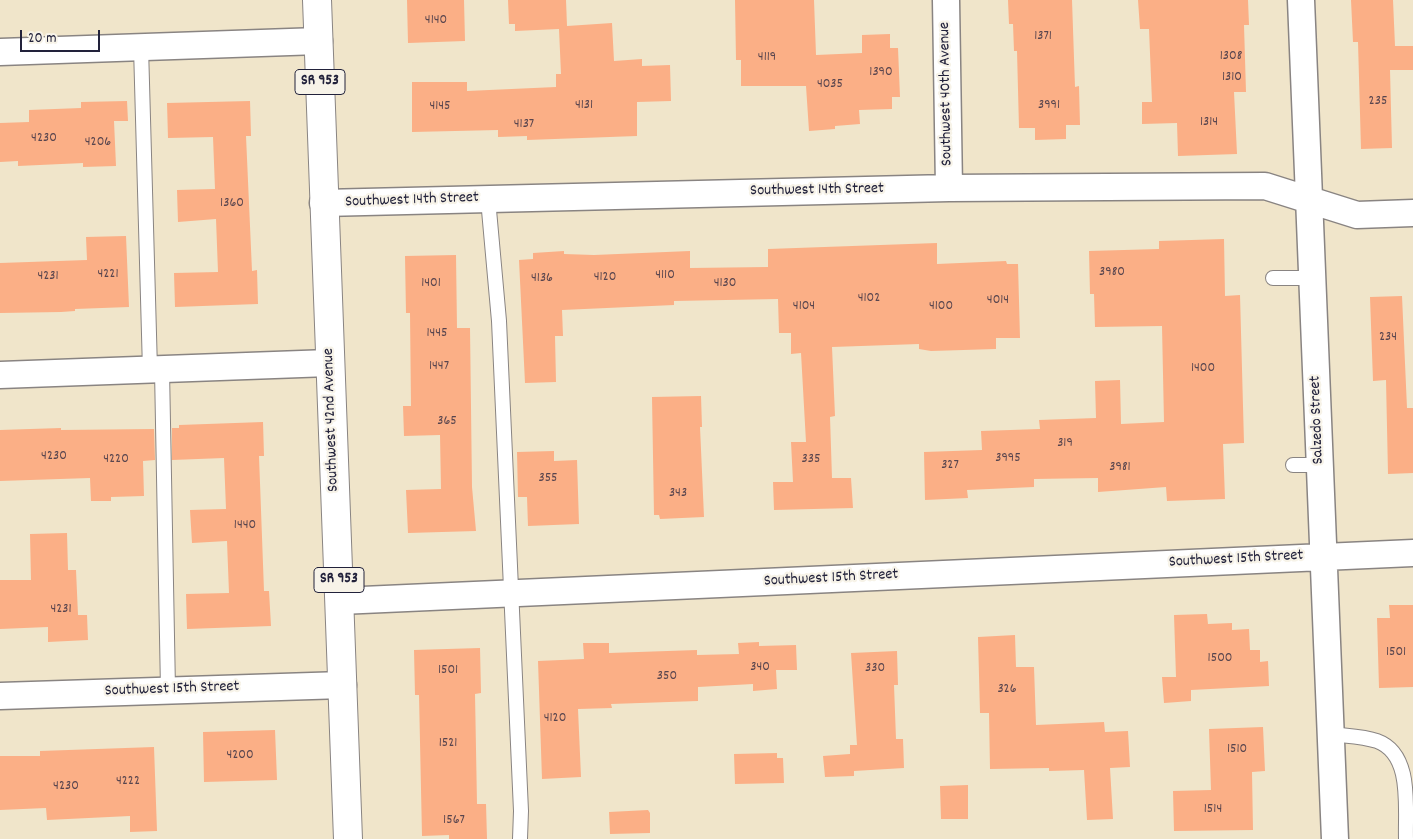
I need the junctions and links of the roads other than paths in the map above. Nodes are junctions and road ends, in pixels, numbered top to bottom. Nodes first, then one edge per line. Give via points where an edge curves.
1 (317, 0) edge
2 (946, 0) edge
3 (1301, 0) edge
4 (319, 41) junction
5 (141, 47) junction
6 (0, 52) edge
7 (949, 188) junction
8 (488, 199) junction
9 (1309, 201) junction
10 (323, 203) junction
11 (1413, 213) edge
12 (1272, 278) dead end
13 (1312, 278) junction
14 (330, 363) junction
15 (156, 370) junction
16 (0, 375) edge
17 (1293, 465) dead end
18 (1319, 465) junction
19 (1413, 553) edge
20 (1323, 556) junction
21 (511, 593) junction
22 (340, 601) junction
23 (343, 684) junction
24 (168, 690) junction
25 (0, 696) edge
26 (1331, 734) junction
27 (348, 839) edge
28 (520, 839) edge
29 (1335, 839) edge
30 (1406, 839) edge

1 - 4 main road, Southwest 42nd Avenue / SR 953
2 - 7 street, Southwest 40th Avenue
3 - 9 street, Salzedo Street
4 - 5 street
4 - 10 main road, Southwest 42nd Avenue / SR 953
5 - 6 street
5 - 15 lane
7 - 8 street, Southwest 14th Street
7 - 9 street, Southwest 14th Street via 1264,186
8 - 10 street, Southwest 14th Street
8 - 21 lane via 498,321
9 - 11 street, Southwest 14th Street via 1357,215
9 - 13 street, Salzedo Street
10 - 14 main road, Southwest 42nd Avenue / SR 953
12 - 13 lane
13 - 18 street, Salzedo Street
14 - 15 street
14 - 22 main road, Southwest 42nd Avenue / SR 953
15 - 16 street
15 - 24 lane
17 - 18 lane
18 - 20 street, Salzedo Street
19 - 20 street, Southwest 15th Street
20 - 21 street, Southwest 15th Street
20 - 26 street, Salzedo Street
21 - 22 street, Southwest 15th Street
21 - 28 lane
22 - 23 main road, Southwest 42nd Avenue / SR 953
23 - 24 street, Southwest 15th Street
23 - 27 main road, Southwest 42nd Avenue / SR 953
24 - 25 street, Southwest 15th Street
26 - 29 street, Salzedo Street
26 - 30 lane via 1379,742 1391,748 1400,759 1404,772

